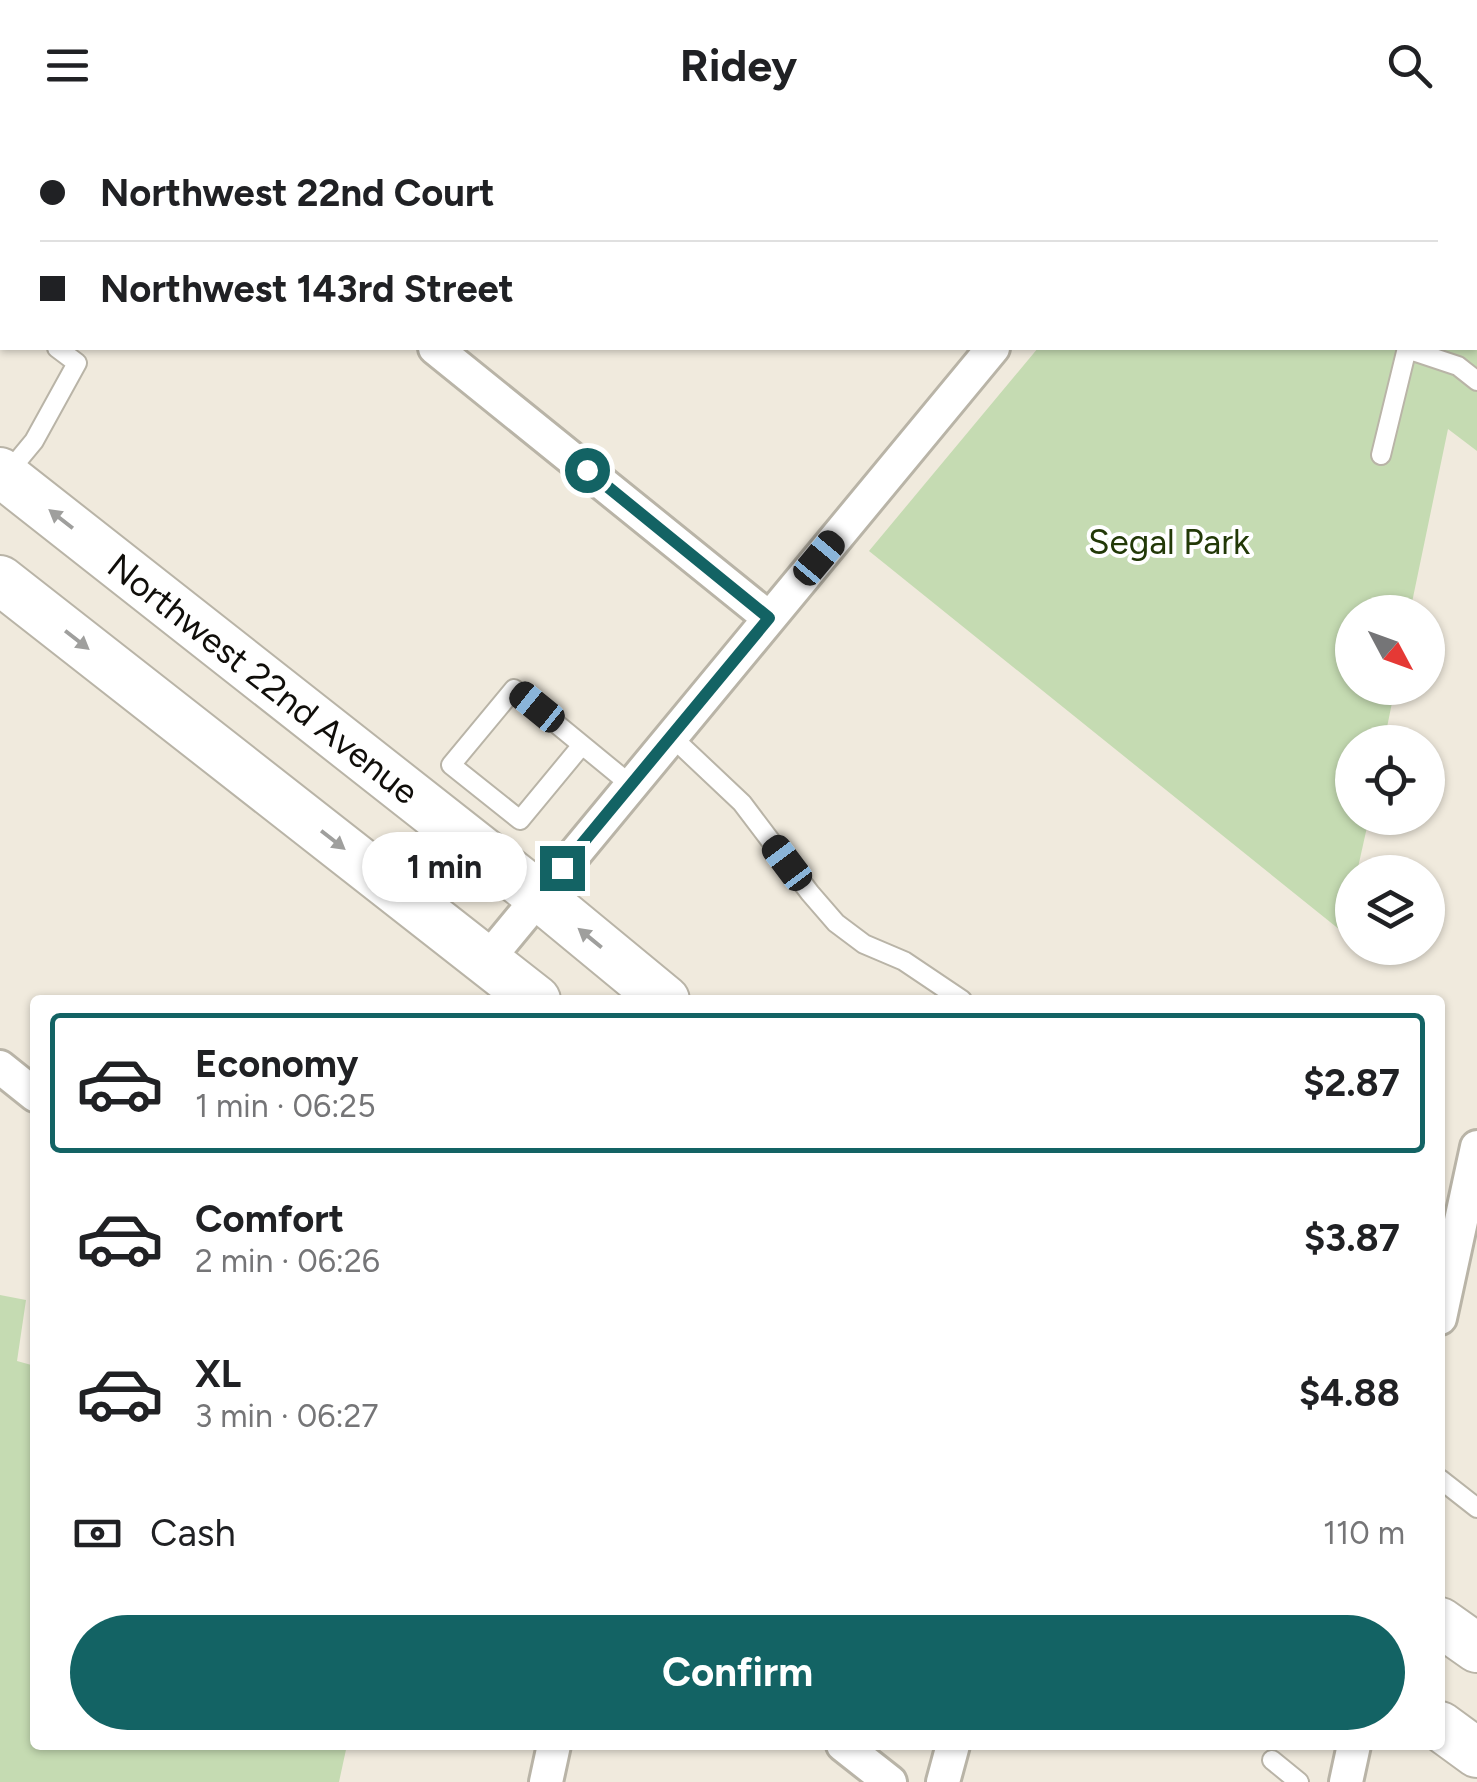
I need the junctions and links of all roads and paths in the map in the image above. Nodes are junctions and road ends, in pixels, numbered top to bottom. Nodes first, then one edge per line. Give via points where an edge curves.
1 (61, 350) edge
2 (437, 350) edge
3 (991, 350) edge
4 (1407, 350) edge
5 (1413, 350) edge
6 (1477, 381) edge
7 (1381, 455) dead end
8 (2, 473) edge
9 (0, 580) edge
10 (769, 618) junction
11 (672, 736) junction
12 (582, 744) junction
13 (631, 785) junction
14 (538, 896) junction
15 (486, 960) junction
16 (530, 995) edge
17 (660, 995) edge
18 (955, 995) edge
19 (0, 1067) edge
20 (30, 1091) edge
21 (1477, 1148) edge
22 (1445, 1295) edge
23 (1445, 1483) edge
24 (1477, 1508) edge
25 (1445, 1730) edge
26 (553, 1750) edge
27 (849, 1750) edge
28 (952, 1750) edge
29 (1353, 1750) edge
30 (1477, 1752) edge
31 (1272, 1760) dead end
32 (546, 1782) edge
33 (890, 1782) edge
34 (943, 1782) edge
35 (1299, 1782) edge
36 (1346, 1782) edge

1 - 8 lane via 77,363 34,440
2 - 10 street
3 - 10 street
4 - 7 lane
5 - 6 lane via 1458,366
14 -> 8 main road, Northwest 22nd Avenue
9 -> 15 main road
10 - 11 street
11 - 13 street
11 - 18 lane via 742,803 836,923
12 - 12 lane via 514,688 451,765 520,820
12 - 13 lane
13 - 14 street
14 - 15 street
17 -> 14 main road, Northwest 22nd Avenue
15 - 16 main road
19 - 20 street
21 - 22 street
23 - 24 lane
25 - 30 main road
26 - 32 street
27 - 33 street
28 - 34 street
29 - 36 street
31 - 35 lane

